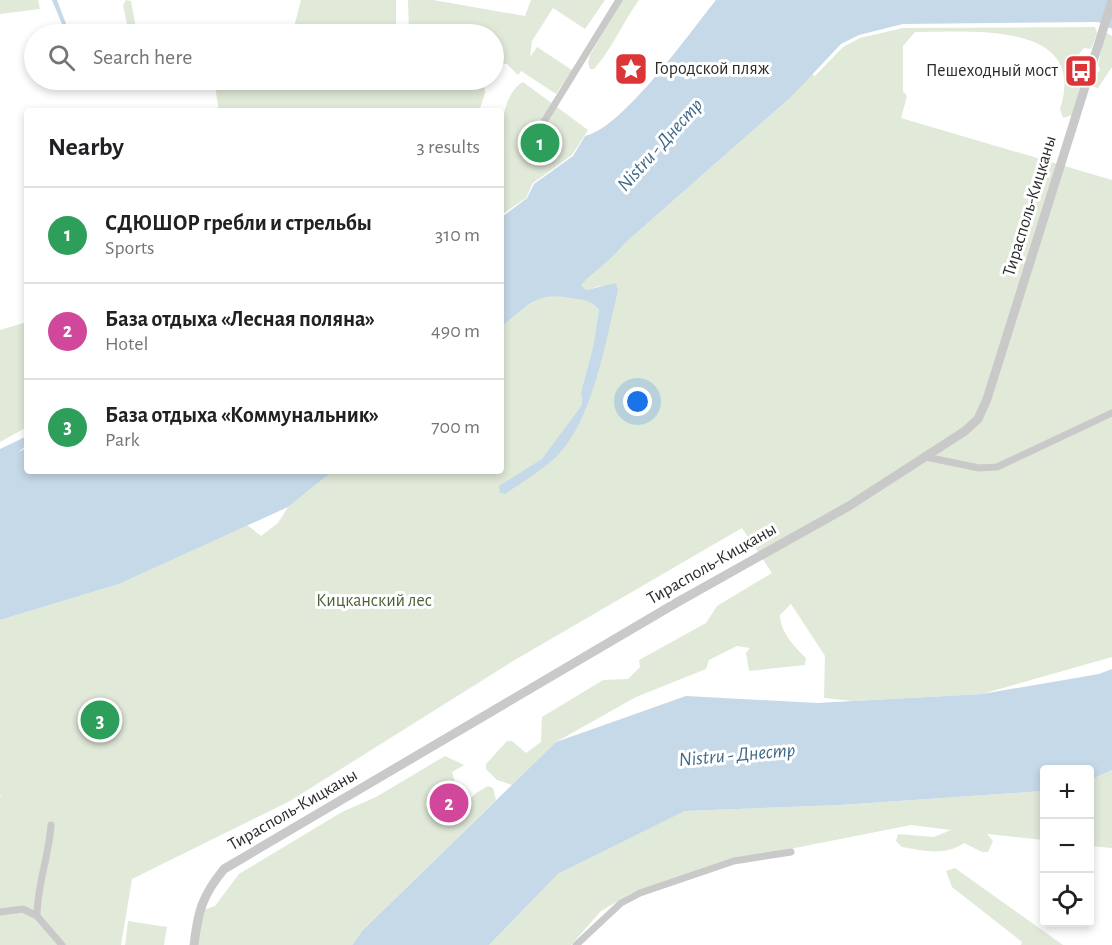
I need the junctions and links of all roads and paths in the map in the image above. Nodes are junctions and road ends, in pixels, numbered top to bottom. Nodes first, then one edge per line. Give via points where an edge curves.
1 (619, 0) edge
2 (1112, 1) edge
3 (537, 134) dead end
4 (1112, 413) edge
5 (926, 458) junction
6 (51, 825) dead end
7 (791, 852) dead end
8 (0, 912) edge
9 (37, 916) junction
10 (62, 945) edge
11 (194, 945) edge
12 (576, 945) edge

1 - 3 street
2 - 5 street, Тирасполь-Кицканы via 984,406 971,427
4 - 5 street via 997,467 979,468
5 - 11 street, Тирасполь-Кицканы via 224,869 207,890 198,912
6 - 9 street via 46,867 37,896
7 - 12 street via 734,861 640,893 621,903
8 - 9 street via 23,909
9 - 10 street

